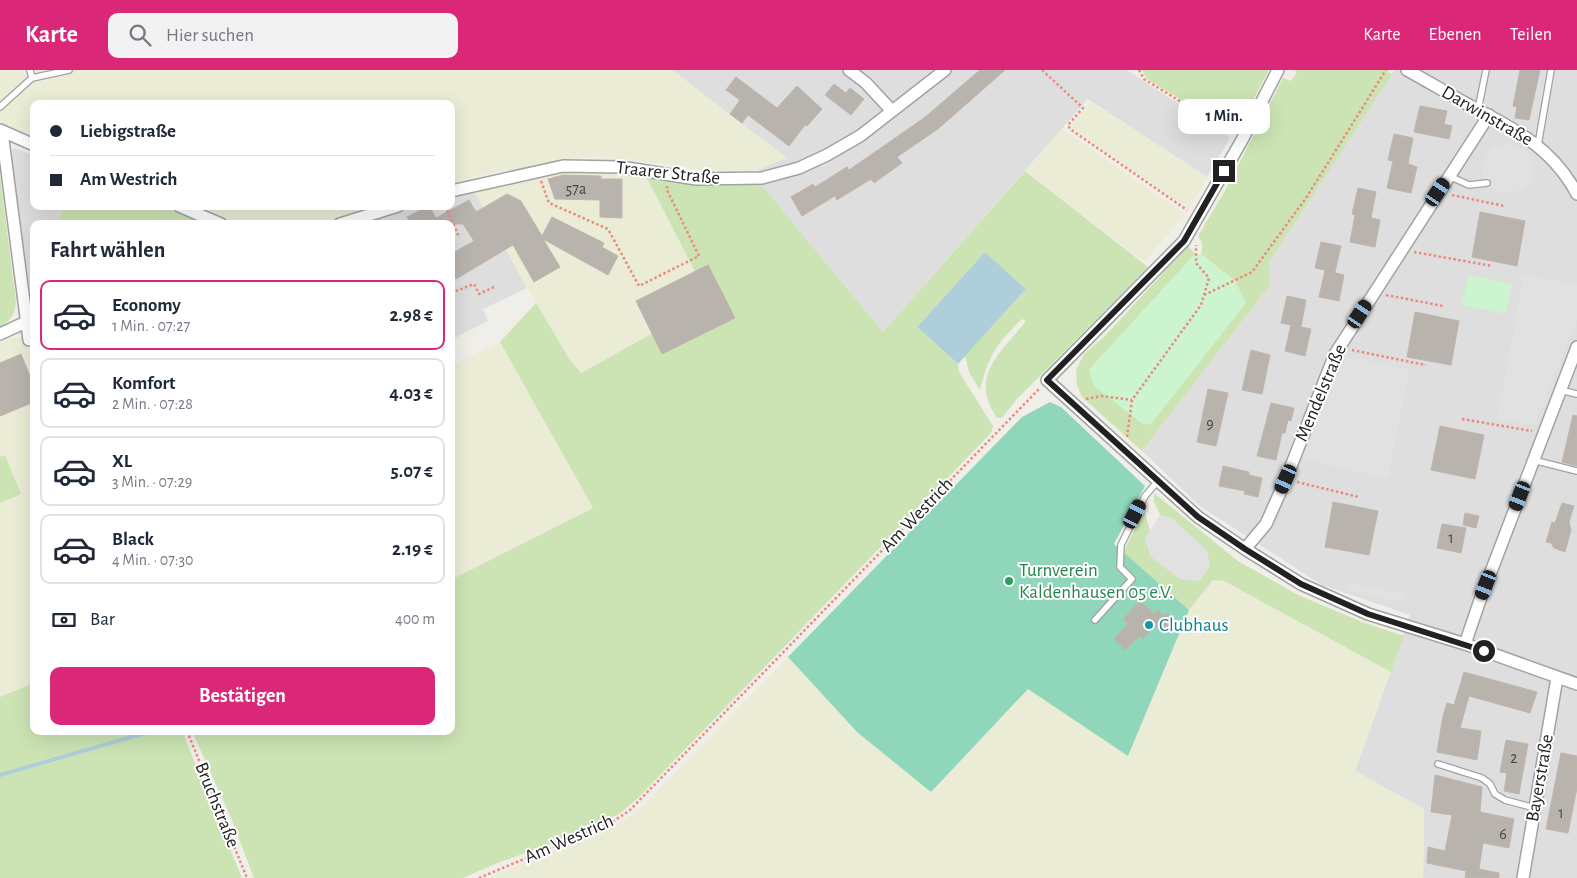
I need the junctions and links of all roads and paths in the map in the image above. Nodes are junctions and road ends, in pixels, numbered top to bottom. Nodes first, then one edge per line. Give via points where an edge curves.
1 (30, 70) edge
2 (69, 70) edge
3 (849, 70) edge
4 (945, 70) edge
5 (1042, 70) edge
6 (1139, 70) edge
7 (1278, 70) edge
8 (1386, 70) edge
9 (1408, 70) edge
10 (1486, 70) edge
11 (1551, 70) edge
12 (32, 78) junction
13 (0, 107) edge
14 (892, 111) junction
15 (1484, 112) junction
16 (1, 131) edge
17 (1242, 140) junction
18 (30, 143) edge
19 (1538, 145) junction
20 (537, 171) junction
21 (670, 175) junction
22 (1449, 176) junction
23 (1487, 183) dead end
24 (455, 190) edge
25 (1438, 192) junction
26 (1577, 194) edge
27 (1504, 206) dead end
28 (188, 210) edge
29 (385, 210) edge
30 (1198, 217) junction
31 (212, 220) edge
32 (353, 220) edge
33 (1188, 235) junction
34 (1401, 250) junction
35 (1492, 266) dead end
36 (494, 287) dead end
37 (455, 291) edge
38 (1374, 293) junction
39 (1204, 294) junction
40 (1443, 306) dead end
41 (26, 322) junction
42 (0, 334) edge
43 (29, 340) dead end
44 (1339, 347) junction
45 (1577, 347) edge
46 (1426, 365) dead end
47 (1047, 380) junction
48 (1560, 390) junction
49 (1577, 394) edge
50 (1132, 400) junction
51 (1070, 401) junction
52 (1462, 419) dead end
53 (1543, 433) junction
54 (1125, 451) junction
55 (1533, 460) junction
56 (1577, 471) edge
57 (1286, 479) junction
58 (1158, 481) junction
59 (1359, 497) dead end
60 (1245, 549) junction
61 (1095, 620) dead end
62 (1466, 644) junction
63 (1557, 678) junction
64 (1577, 684) edge
65 (189, 735) edge
66 (1438, 764) dead end
67 (1535, 808) junction
68 (247, 878) edge
69 (479, 878) edge
70 (1523, 878) edge

1 - 12 lane
2 - 12 lane
3 - 14 street
4 - 14 street, Traarer Straße
5 - 30 path via 1083,108 1068,124 1070,129
6 - 17 path via 1144,79
7 - 17 street
8 - 39 path via 1306,198 1252,272
9 - 15 street, Darwinstraße
10 - 15 lane
11 - 19 lane
12 - 13 lane
14 - 21 street, Traarer Straße via 860,136 799,168 762,178 696,180
15 - 19 street, Darwinstraße
15 - 22 street, Mendelstraße
16 - 18 street
16 - 41 street
17 - 30 street
19 - 26 street, Darwinstraße via 1569,179
20 - 21 street, Traarer Straße via 563,166 621,167
20 - 21 path via 549,203 608,229 639,286 699,256 667,190
20 - 24 street, Traarer Straße
22 - 23 lane via 1468,185
22 - 25 street, Mendelstraße
25 - 27 path
25 - 34 street, Mendelstraße
28 - 31 street
29 - 32 street
30 - 33 street
33 - 39 path via 1195,241 1196,263 1210,278
33 - 47 street
34 - 35 path
34 - 38 street, Mendelstraße
36 - 37 path via 479,294 474,284
38 - 40 path
38 - 44 street, Mendelstraße
39 - 50 path via 1201,306
41 - 42 street
41 - 43 street
44 - 46 path
44 - 57 street, Mendelstraße
45 - 48 street
47 - 51 street
47 - 69 path, Am Westrich via 629,811 612,822
48 - 49 lane
48 - 53 street
50 - 51 path via 1102,396
50 - 54 path
51 - 54 street
52 - 53 path
53 - 55 street
54 - 58 street
55 - 56 lane
55 - 62 street
57 - 59 path
57 - 60 street, Mendelstraße via 1266,524
58 - 60 street via 1198,517
58 - 61 lane via 1145,496 1121,545 1120,567 1132,580
60 - 62 street via 1301,584 1368,614
62 - 63 street
63 - 64 street
63 - 67 street, Bayerstraße
65 - 68 path, Bruchstraße
66 - 67 lane via 1482,778 1495,794 1505,800
67 - 70 street, Bayerstraße

